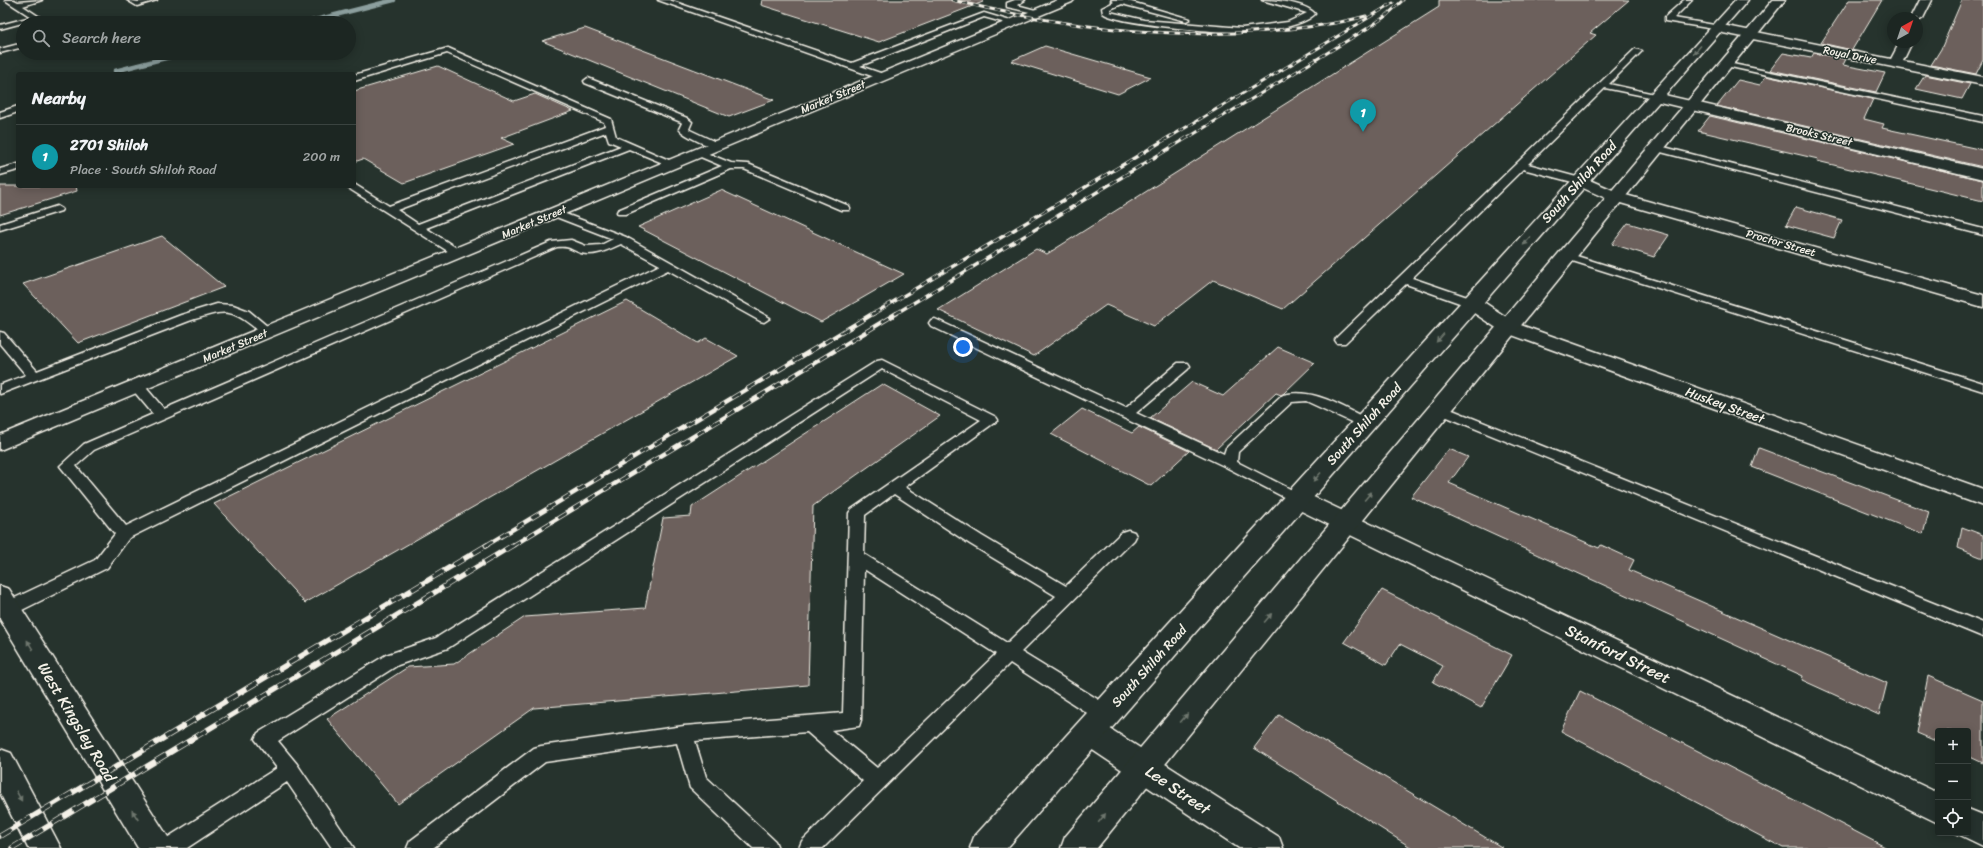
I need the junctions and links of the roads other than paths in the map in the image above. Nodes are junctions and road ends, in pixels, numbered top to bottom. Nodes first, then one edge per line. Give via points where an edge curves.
1 (5, 0) edge
2 (9, 0) edge
3 (38, 0) edge
4 (131, 0) edge
5 (153, 0) edge
6 (662, 0) edge
7 (1021, 0) edge
8 (1068, 0) edge
9 (1266, 0) edge
10 (1688, 0) edge
11 (1742, 0) edge
12 (1779, 0) edge
13 (1926, 0) edge
14 (0, 1) edge
15 (1120, 1) edge
16 (1156, 3) dead end
17 (16, 4) junction
18 (1144, 8) junction
19 (1038, 12) junction
20 (1920, 12) edge
21 (34, 16) edge
22 (16, 23) edge
23 (1012, 23) junction
24 (0, 26) edge
25 (1717, 28) junction
26 (1224, 29) junction
27 (1751, 34) junction
28 (16, 47) edge
29 (1903, 48) edge
30 (0, 51) edge
31 (1638, 52) dead end
32 (1726, 64) junction
33 (1895, 64) junction
34 (853, 66) junction
35 (356, 77) edge
36 (883, 77) junction
37 (588, 81) dead end
38 (1983, 81) edge
39 (1603, 85) junction
40 (1656, 97) junction
41 (1692, 105) junction
42 (16, 110) edge
43 (0, 115) edge
44 (1983, 119) edge
45 (609, 128) junction
46 (629, 146) junction
47 (717, 146) junction
48 (1656, 148) junction
49 (699, 153) junction
50 (673, 164) junction
51 (1521, 165) junction
52 (730, 166) junction
53 (16, 168) edge
54 (0, 172) edge
55 (1983, 174) edge
56 (1580, 181) junction
57 (353, 188) edge
58 (1616, 197) junction
59 (845, 208) dead end
60 (57, 209) dead end
61 (388, 210) junction
62 (622, 212) dead end
63 (556, 213) junction
64 (0, 227) edge
65 (417, 228) junction
66 (1983, 232) edge
67 (622, 239) junction
68 (458, 253) junction
69 (1567, 256) junction
70 (669, 265) junction
71 (1404, 279) junction
72 (1983, 301) edge
73 (1472, 303) junction
74 (764, 318) dead end
75 (935, 323) dead end
76 (1508, 327) junction
77 (268, 332) junction
78 (0, 336) edge
79 (1341, 340) dead end
80 (1183, 366) dead end
81 (35, 377) junction
82 (137, 386) junction
83 (1983, 387) edge
84 (0, 390) edge
85 (1440, 409) junction
86 (1127, 414) junction
87 (162, 416) junction
88 (1365, 423) junction
89 (0, 443) edge
90 (1230, 463) junction
91 (894, 487) junction
92 (1983, 498) edge
93 (1297, 499) junction
94 (1346, 523) junction
95 (123, 534) junction
96 (1128, 536) dead end
97 (855, 556) junction
98 (1068, 595) junction
99 (4, 603) edge
100 (1983, 630) edge
101 (1008, 653) junction
102 (1097, 723) junction
103 (811, 724) junction
104 (684, 734) junction
105 (0, 762) edge
106 (1144, 767) junction
107 (290, 770) junction
108 (877, 780) junction
109 (1935, 808) edge
110 (1971, 825) edge
111 (1983, 831) edge
112 (45, 848) edge
113 (156, 848) edge
114 (169, 848) edge
115 (344, 848) edge
116 (417, 848) edge
117 (768, 848) edge
118 (808, 848) edge
119 (986, 848) edge
120 (1077, 848) edge
121 (1267, 848) edge

1 - 14 lane
2 - 17 lane
3 - 17 lane
4 - 5 lane via 137,4
6 - 34 lane
7 - 19 lane via 1010,5
8 - 19 main road, Market Street
9 - 26 lane via 1304,9 1310,14 1290,24 1242,30
10 - 25 lane via 1668,19
11 - 25 main road, South Shiloh Road
12 - 27 main road
13 - 20 main road
15 - 18 lane
15 - 26 lane via 1106,8 1107,13 1119,18 1144,22
16 - 18 lane
17 - 21 lane
18 - 26 lane
19 - 23 main road, Market Street
22 - 24 lane
23 - 34 lane via 984,15
23 - 36 main road, Market Street
25 - 27 main road, Royal Drive
25 -> 40 main road, South Shiloh Road
27 - 32 main road
27 - 33 main road, Royal Drive
28 - 30 lane
29 - 33 main road
31 - 39 lane
32 - 41 main road
32 - 44 lane
33 - 38 main road, Royal Drive
34 - 36 lane
35 - 45 lane via 448,50 608,121
36 - 47 main road, Market Street
37 - 47 lane via 684,120 687,122 684,129
39 - 40 lane
39 - 51 lane
40 - 41 main road, Brooks Street
40 - 56 main road, South Shiloh Road
41 - 48 main road
41 - 55 main road, Brooks Street
42 - 43 lane
45 - 46 lane via 612,139
45 - 61 lane
46 - 50 lane
46 - 65 lane
47 - 49 main road, Market Street
48 - 58 main road
48 - 66 lane
49 - 50 main road, Market Street
49 - 52 lane
50 - 63 main road, Market Street
51 - 56 lane
51 - 71 lane
52 - 59 lane via 745,166
52 - 62 lane
53 - 54 lane
56 - 58 main road, Proctor Street
56 -> 73 main road, South Shiloh Road
57 - 61 lane
58 - 69 main road
58 - 72 main road, Proctor Street
60 - 64 lane
61 - 65 lane
63 - 67 lane
63 - 68 main road, Market Street
65 - 68 lane
67 - 70 lane
67 - 87 lane via 603,248 584,250 571,243 555,244
68 - 77 main road, Market Street
69 - 76 main road
69 - 83 lane
70 - 74 lane
70 - 95 lane
71 - 73 lane
71 - 79 lane
73 - 76 main road, Huskey Street
73 -> 88 main road, South Shiloh Road
75 - 86 lane
76 - 85 main road
76 - 92 main road, Huskey Street
77 - 81 lane via 245,314 233,309 217,308
77 - 82 main road, Market Street
78 - 81 lane
80 - 86 lane
81 - 84 lane
82 - 87 lane
82 - 89 main road, Market Street
94 -> 85 main road
85 - 100 lane
86 - 90 lane
87 - 95 lane via 89,447 67,466
88 - 90 lane via 1308,397 1288,398 1231,450
88 -> 93 main road, South Shiloh Road
90 - 93 lane
91 - 97 lane via 857,513
91 - 98 lane
91 - 107 lane via 991,420 882,364 442,643 392,660 265,739
93 - 94 main road, Stanford Street
93 - 102 main road, South Shiloh Road
106 -> 94 main road
94 - 109 main road, Stanford Street
95 - 99 lane via 101,564
96 - 98 lane
97 - 101 lane
97 - 103 lane via 852,720
98 - 101 lane
113 -> 99 main road, West Kingsley Road
101 - 102 lane
101 - 108 lane
102 - 106 main road, Lee Street
102 - 119 main road, South Shiloh Road
103 - 104 lane
103 - 108 lane
104 - 116 lane via 541,754
104 - 117 lane via 697,782
105 -> 112 main road
120 -> 106 main road
106 - 121 main road, Lee Street
107 - 114 lane
107 - 115 lane
108 - 118 lane
110 - 111 main road

